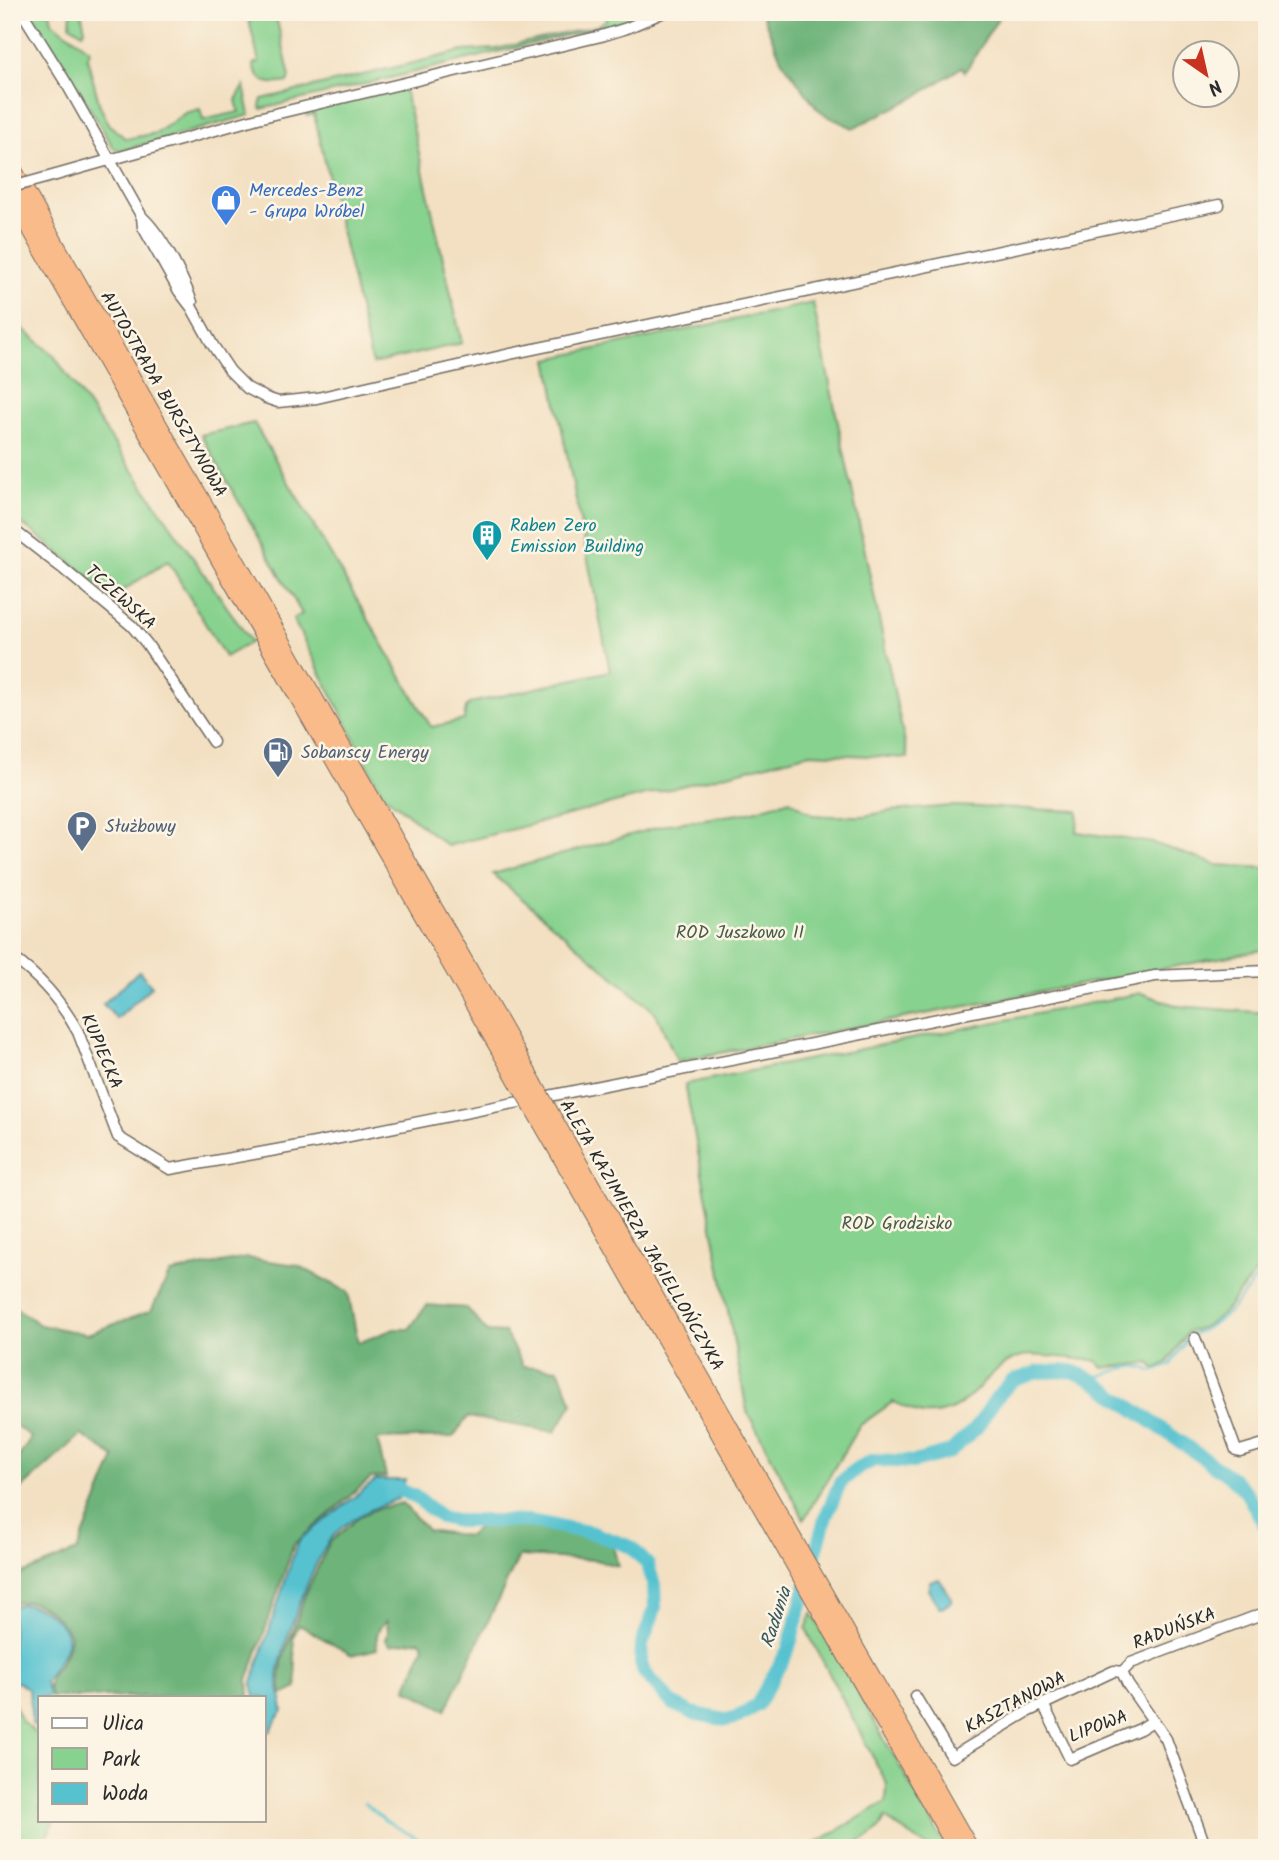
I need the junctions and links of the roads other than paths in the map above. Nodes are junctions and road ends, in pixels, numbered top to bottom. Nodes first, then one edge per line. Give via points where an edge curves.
1 (22, 12) edge
2 (664, 12) edge
3 (108, 159) junction
4 (12, 167) edge
5 (12, 187) edge
6 (12, 197) edge
7 (1219, 205) dead end
8 (12, 529) edge
9 (276, 645) junction
10 (213, 742) dead end
11 (12, 957) edge
12 (1267, 971) edge
13 (524, 1090) junction
14 (549, 1096) dead end
15 (548, 1123) junction
16 (1195, 1338) dead end
17 (1267, 1443) edge
18 (822, 1601) junction
19 (1267, 1612) edge
20 (1122, 1672) junction
21 (915, 1696) dead end
22 (1043, 1704) junction
23 (1153, 1721) junction
24 (927, 1786) junction
25 (956, 1848) edge
26 (970, 1848) edge
27 (1206, 1848) edge

1 - 3 street
2 - 3 street via 601,36
3 - 5 street, bridge
3 - 7 street via 180,276 192,308 230,371 247,388 278,401 317,398
4 - 9 highway, AUTOSTRADA BURSZTYNOWA
6 - 9 highway, AUTOSTRADA BURSZTYNOWA
8 - 10 street, TCZEWSKA via 132,626
9 - 13 highway, ALEJA KAZIMIERZA JAGIELLOŃCZYKA
11 - 13 street, KUPIECKA via 50,990 78,1032 118,1138 170,1169 314,1143
12 - 14 street via 1155,976
13 - 15 highway, ALEJA KAZIMIERZA JAGIELLOŃCZYKA, bridge
15 - 18 highway, ALEJA KAZIMIERZA JAGIELLOŃCZYKA via 793,1562
15 - 18 highway, ALEJA KAZIMIERZA JAGIELLOŃCZYKA via 799,1546
16 - 17 street via 1236,1450
18 - 24 highway, ALEJA KAZIMIERZA JAGIELLOŃCZYKA
19 - 20 street, RADUŃSKA via 1132,1663
20 - 22 street, KASZTANOWA via 1114,1671
20 - 23 street, RADUŃSKA
21 - 22 street, KASZTANOWA via 952,1757
22 - 23 street, LIPOWA via 1070,1759
23 - 27 street, RADUŃSKA via 1174,1756
24 - 25 highway, ALEJA KAZIMIERZA JAGIELLOŃCZYKA
24 - 26 highway, ALEJA KAZIMIERZA JAGIELLOŃCZYKA

